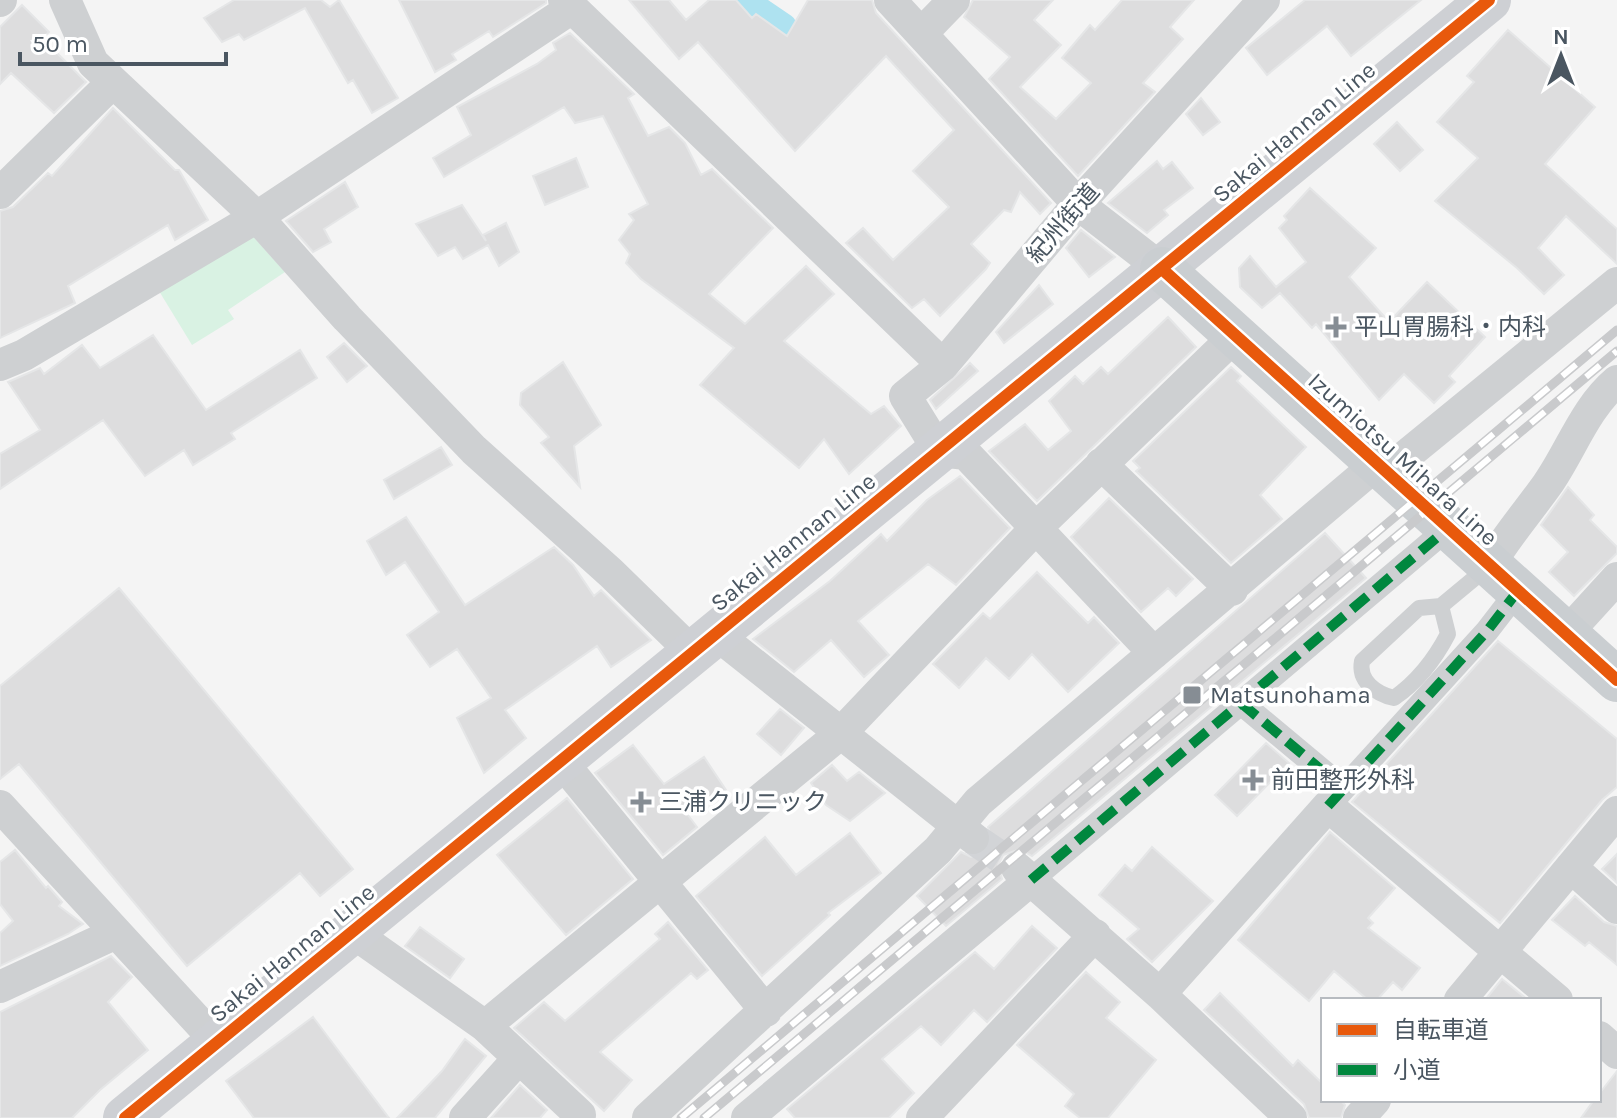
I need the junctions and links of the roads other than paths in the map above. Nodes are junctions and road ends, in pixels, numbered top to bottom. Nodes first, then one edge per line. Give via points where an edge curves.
1 (65, 0) edge
2 (890, 0) edge
3 (954, 0) edge
4 (1264, 0) edge
5 (1489, 0) edge
6 (568, 4) edge
7 (923, 32) junction
8 (113, 82) junction
9 (0, 193) edge
10 (1078, 204) junction
11 (257, 217) junction
12 (1162, 269) junction
13 (1617, 283) edge
14 (1235, 336) junction
15 (0, 365) edge
16 (943, 365) junction
17 (1617, 381) edge
18 (939, 451) junction
19 (1101, 464) junction
20 (1382, 468) junction
21 (1035, 529) junction
22 (1447, 529) junction
23 (1617, 578) edge
24 (1503, 580) junction
25 (1232, 590) junction
26 (1441, 606) junction
27 (1566, 634) junction
28 (704, 644) junction
29 (1154, 653) junction
30 (1617, 680) edge
31 (1241, 703) junction
32 (840, 734) junction
33 (561, 761) junction
34 (1335, 797) junction
35 (0, 806) edge
36 (1617, 812) edge
37 (966, 833) junction
38 (1571, 867) junction
39 (1024, 874) junction
40 (658, 883) junction
41 (1617, 908) edge
42 (352, 932) junction
43 (114, 934) junction
44 (1095, 935) junction
45 (1502, 951) junction
46 (0, 987) edge
47 (1160, 994) junction
48 (1462, 998) edge
49 (1555, 998) edge
50 (766, 1011) junction
51 (485, 1026) junction
52 (1601, 1039) edge
53 (217, 1042) junction
54 (1617, 1053) edge
55 (519, 1058) junction
56 (1373, 1102) edge
57 (580, 1115) dead end
58 (125, 1118) edge
59 (465, 1118) edge
60 (648, 1118) edge
61 (747, 1118) edge
62 (922, 1118) edge
63 (1291, 1118) edge
64 (1359, 1118) edge

1 - 8 street via 93,63
2 - 7 street
3 - 7 street
4 - 10 street, 紀州街道
5 - 12 main road, Sakai Hannan Line
6 - 11 street
6 - 16 street
7 - 10 street
8 - 9 street
8 - 11 street
10 - 12 street
10 - 16 street, 紀州街道
11 - 15 street
11 - 28 street via 474,450 611,573
12 - 14 main road, Izumiotsu Mihara Line
12 - 18 main road, Sakai Hannan Line
13 - 20 street
14 - 19 street
14 - 20 main road, Izumiotsu Mihara Line
16 - 18 street, 紀州街道 via 905,396
17 - 24 street via 1604,392 1547,484 1510,531
18 - 21 street via 966,454
18 - 28 main road, Sakai Hannan Line
19 - 21 street
19 - 25 street
20 - 22 main road, Izumiotsu Mihara Line
20 - 25 street
21 - 29 street
21 - 32 street
22 - 24 main road, Izumiotsu Mihara Line
22 - 31 street
23 - 27 street
24 - 26 lane
24 - 27 main road, Izumiotsu Mihara Line
24 - 34 street via 1487,631
25 - 29 street
26 - 26 lane via 1448,634 1408,688 1394,698 1367,684 1362,661 1419,608
27 - 30 main road, Izumiotsu Mihara Line
28 - 32 street
28 - 33 main road, Sakai Hannan Line
29 - 37 street via 978,802
31 - 34 street
31 - 39 street
32 - 37 street
32 - 40 street
33 - 40 street
33 - 42 main road, Sakai Hannan Line
34 - 45 street
34 - 47 street
35 - 43 street
36 - 38 street
37 - 50 street
38 - 41 street
38 - 45 street
39 - 44 street
39 - 61 street
40 - 50 street
40 - 51 street
42 - 51 street
42 - 53 main road, Sakai Hannan Line
43 - 46 street
43 - 53 street
44 - 47 street
44 - 62 street
45 - 48 street
45 - 49 street
47 - 63 street
50 - 60 street
51 - 55 street
52 - 54 street
53 - 58 main road, Sakai Hannan Line
55 - 57 street
55 - 59 street
56 - 64 street

